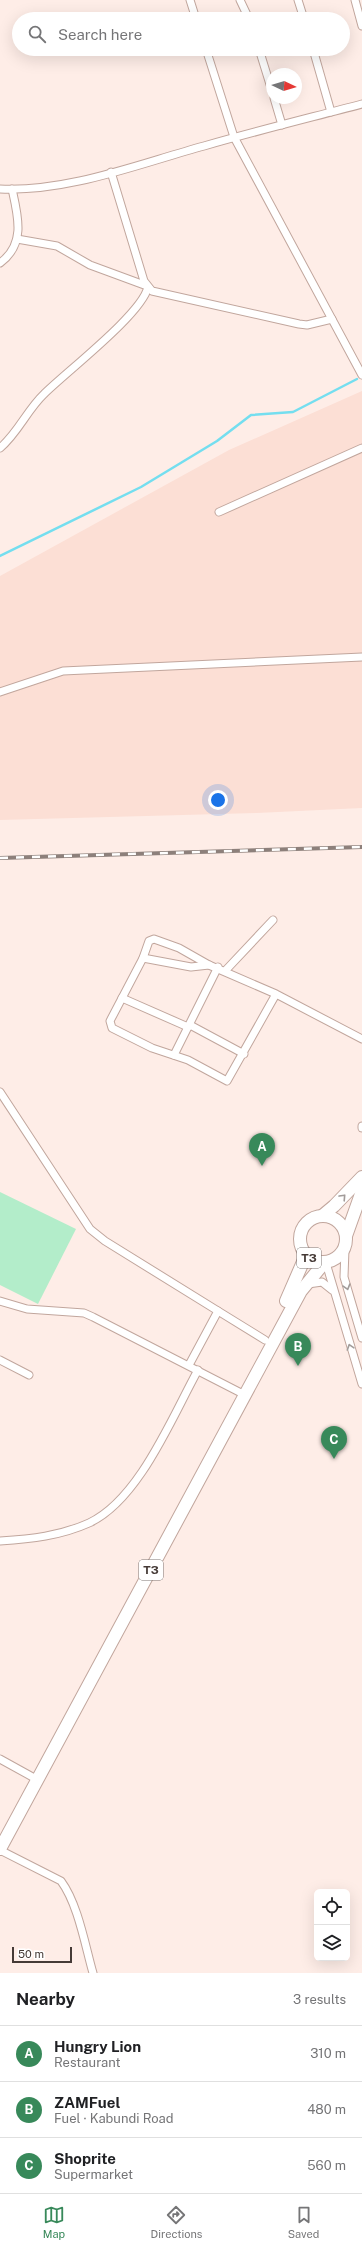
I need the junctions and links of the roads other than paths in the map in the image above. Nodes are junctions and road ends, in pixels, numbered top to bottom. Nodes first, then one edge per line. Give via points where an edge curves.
1 (190, 0) edge
2 (240, 0) edge
3 (298, 0) edge
4 (355, 0) edge
5 (194, 12) edge
6 (246, 12) edge
7 (302, 12) edge
8 (362, 26) edge
9 (208, 56) edge
10 (261, 56) edge
11 (315, 56) edge
12 (266, 72) edge
13 (276, 104) edge
14 (362, 104) edge
15 (331, 112) junction
16 (282, 125) junction
17 (234, 137) junction
18 (111, 172) junction
19 (0, 189) edge
20 (12, 189) junction
21 (17, 239) junction
22 (0, 263) edge
23 (147, 287) junction
24 (332, 319) junction
25 (362, 375) edge
26 (0, 448) edge
27 (362, 448) edge
28 (219, 512) dead end
29 (362, 657) edge
30 (0, 692) edge
31 (273, 920) dead end
32 (143, 958) junction
33 (209, 965) junction
34 (218, 968) junction
35 (225, 971) junction
36 (276, 994) junction
37 (122, 998) junction
38 (189, 1026) junction
39 (362, 1039) edge
40 (174, 1054) junction
41 (244, 1054) junction
42 (0, 1092) edge
43 (362, 1177) edge
44 (362, 1191) edge
45 (322, 1216) junction
46 (346, 1236) junction
47 (345, 1248) junction
48 (306, 1254) junction
49 (325, 1263) junction
50 (306, 1285) junction
51 (333, 1292) junction
52 (0, 1301) edge
53 (218, 1311) junction
54 (362, 1338) edge
55 (265, 1340) junction
56 (0, 1360) edge
57 (189, 1365) junction
58 (198, 1370) junction
59 (29, 1375) dead end
60 (361, 1380) edge
61 (241, 1393) junction
62 (0, 1541) edge
63 (0, 1759) edge
64 (34, 1778) junction
65 (0, 1832) edge
66 (0, 1849) edge
67 (93, 1973) edge

1 - 5 street
2 - 6 street
3 - 7 street
4 - 8 street
9 - 17 street
10 - 12 street
11 - 15 street
13 - 16 street
14 - 15 street
15 - 16 street
16 - 17 street
17 - 18 street
17 - 24 street
18 - 20 street via 73,183
18 - 23 street via 127,230
19 - 20 street
20 - 21 street via 18,217
21 - 22 street via 12,251
21 - 23 street via 57,246 90,265
23 - 24 street via 161,295 299,324 307,325
23 - 26 street via 143,298 122,323 44,394
24 - 25 street
27 - 28 street
29 - 30 street via 63,671
31 - 35 street
32 - 33 street via 191,967
32 - 33 street via 149,941 154,939 184,950
32 - 37 street
33 - 34 street
34 - 35 street
34 - 38 street
35 - 36 street
36 - 39 street
36 - 41 street
37 - 38 street
37 - 40 street via 110,1020 112,1028 152,1048
38 - 40 street
38 - 41 street
40 - 41 street via 227,1081
42 - 53 street via 90,1228 105,1241
45 -> 43 highway, T3
44 - 46 highway
45 - 46 highway via 338,1221
45 - 48 highway, T3 via 308,1222 300,1234 302,1248
46 - 47 highway
47 - 49 highway, T3 via 339,1256
47 -> 54 street via 344,1277
48 - 49 highway, T3 via 314,1261
48 - 55 highway, T3 via 294,1287
49 - 50 highway, T3
49 - 51 street
50 - 51 street via 322,1282
50 - 61 highway, T3
60 -> 51 street
52 - 57 street via 27,1309 89,1315
53 - 55 street
53 - 57 street
55 - 61 highway, T3
56 - 59 street
57 - 58 street
58 - 61 street
58 - 62 street via 147,1464 133,1486 113,1507 90,1522 65,1532 34,1539
61 - 64 highway, T3
63 - 64 street
64 - 65 highway, T3
64 - 66 highway, T3
66 - 67 street via 61,1881 66,1887

